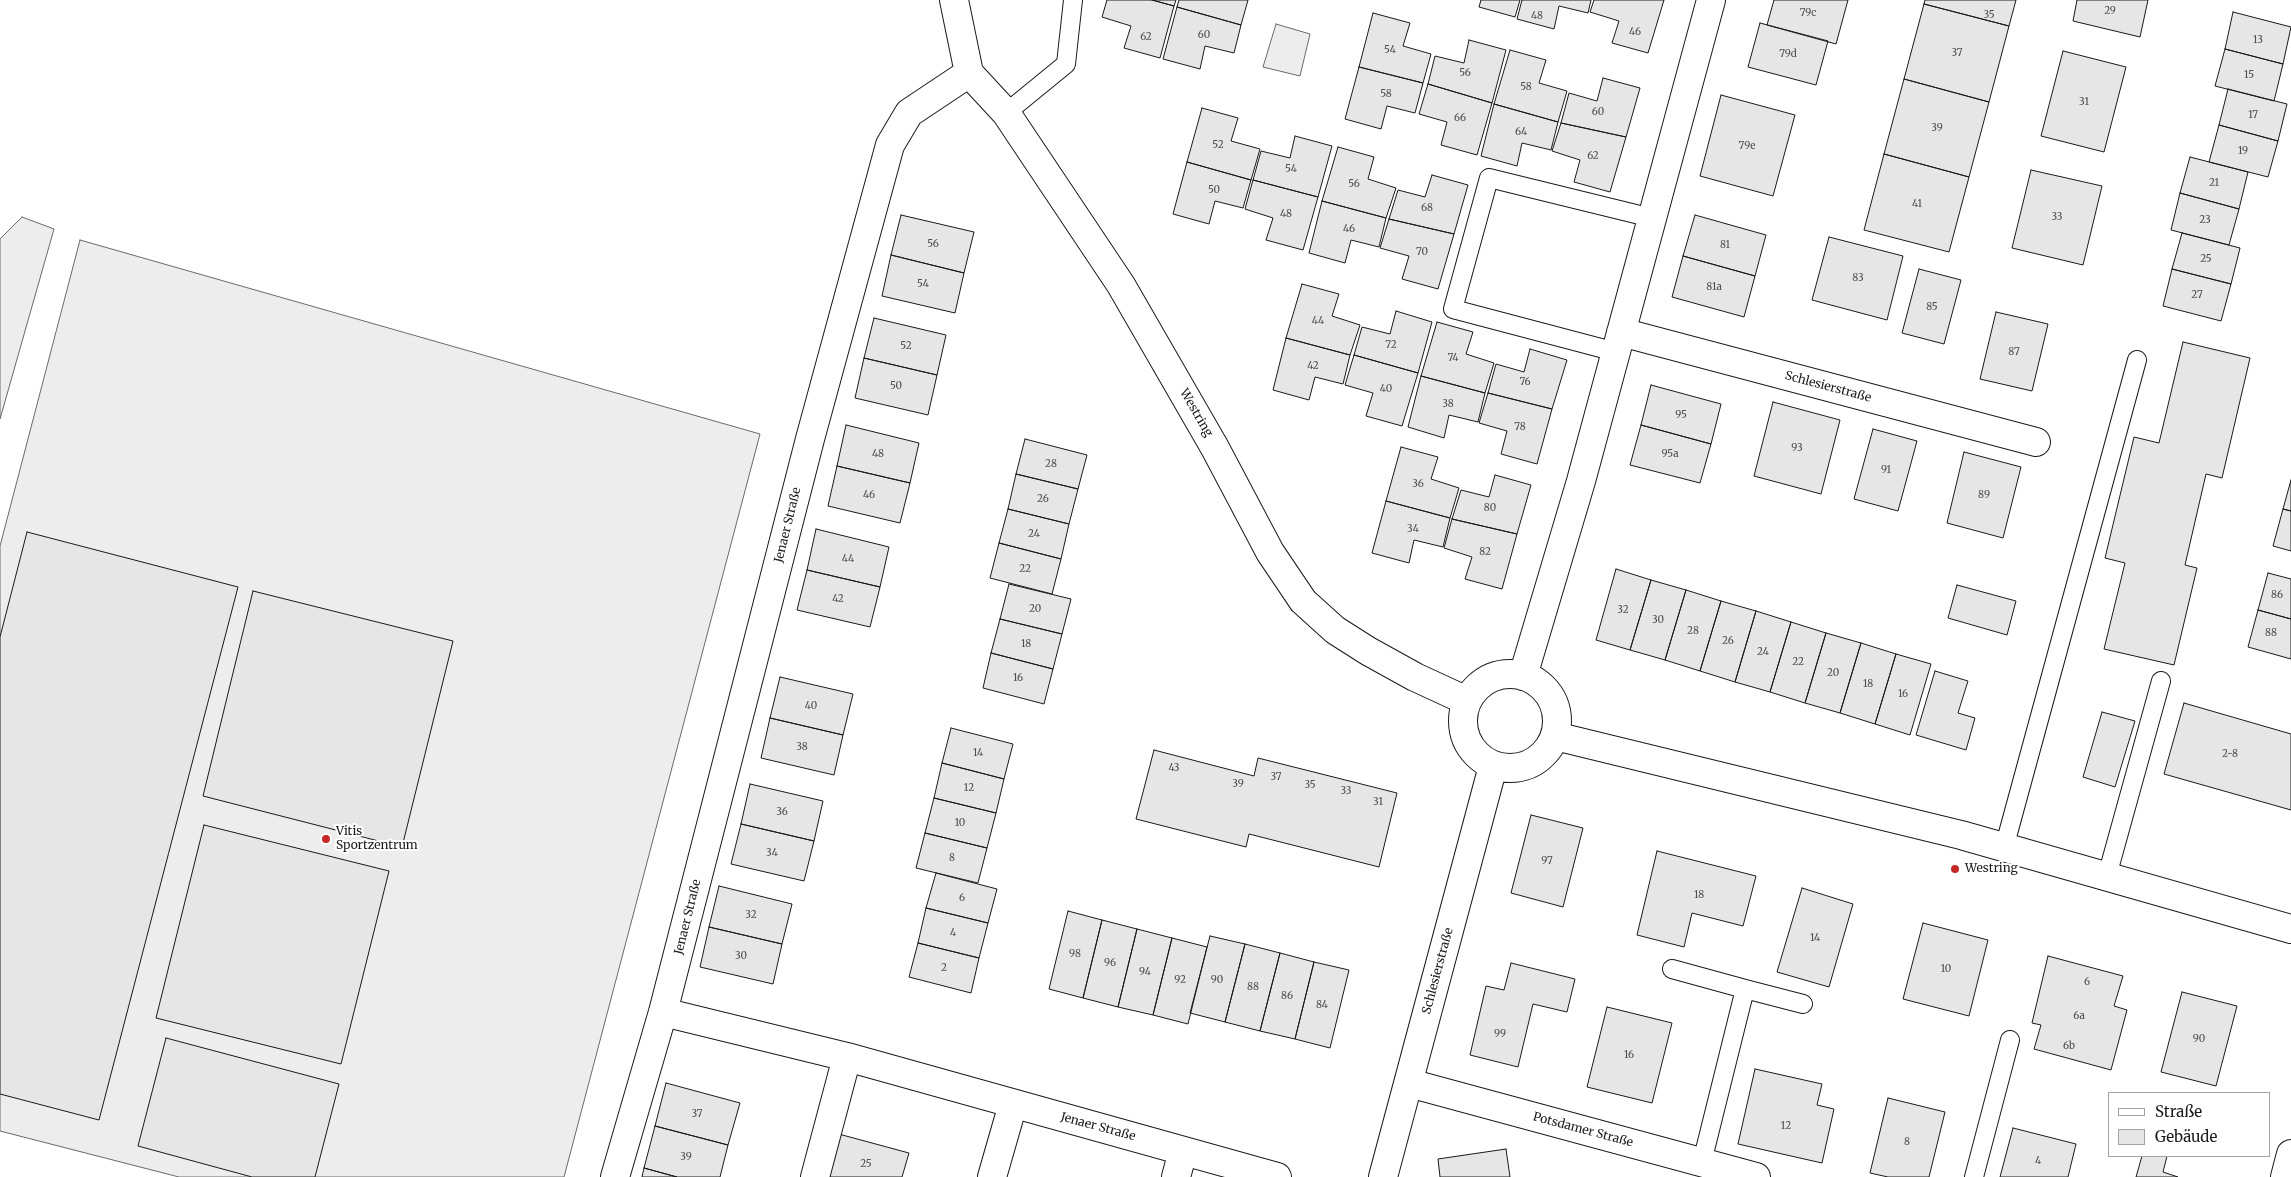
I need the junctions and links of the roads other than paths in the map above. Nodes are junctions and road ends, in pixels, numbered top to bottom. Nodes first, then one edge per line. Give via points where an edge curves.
1 (954, 0) edge
2 (1073, 0) edge
3 (1711, 0) edge
4 (969, 73) junction
5 (1006, 113) junction
6 (1652, 218) junction
7 (1619, 342) junction
8 (2137, 360) dead end
9 (2036, 442) dead end
10 (1523, 676) junction
11 (2161, 681) dead end
12 (1467, 701) junction
13 (1555, 736) junction
14 (1493, 766) junction
15 (2004, 848) junction
16 (2108, 876) junction
17 (2291, 930) edge
18 (1672, 969) dead end
19 (1744, 988) junction
20 (1803, 1004) dead end
21 (664, 1012) junction
22 (2010, 1040) dead end
23 (846, 1057) junction
24 (1409, 1083) junction
25 (1012, 1104) junction
26 (1183, 1151) junction
27 (2291, 1154) edge
28 (1702, 1162) junction
29 (615, 1177) edge
30 (815, 1177) edge
31 (992, 1177) edge
32 (1176, 1177) edge
33 (1277, 1177) edge
34 (1383, 1177) edge
35 (1756, 1177) edge
36 (1974, 1177) edge
37 (2285, 1177) edge

1 - 4 street
2 - 5 lane via 1066,64
3 - 6 street
4 - 5 street, Westring
4 - 21 street, Jenaer Straße via 909,113 890,145 808,448
5 - 12 street, Westring via 1121,285 1215,448 1270,552 1303,601 1335,630 1368,651
6 - 7 street
6 - 7 lane via 1489,178 1452,309
7 - 9 street, Schlesierstraße
7 - 10 street
8 - 15 lane
10 - 12 street via 1497,675 1483,682
10 - 13 street via 1538,683 1551,697 1558,716
11 - 16 lane
12 - 14 street via 1463,716 1466,741 1480,758
13 - 14 street via 1546,752 1527,766 1513,769
13 - 15 street
14 - 24 street, Schlesierstraße
15 - 16 street
16 - 17 street
18 - 19 lane
19 - 20 lane
19 - 28 lane
21 - 23 street, Jenaer Straße
21 - 29 street, Jenaer Straße
22 - 36 lane
23 - 25 street, Jenaer Straße
23 - 30 street
24 - 28 street, Potsdamer Straße
24 - 34 street, Schlesierstraße
25 - 26 street, Jenaer Straße
25 - 31 street
26 - 32 street
26 - 33 street, Jenaer Straße
27 - 37 street
28 - 35 street, Potsdamer Straße

